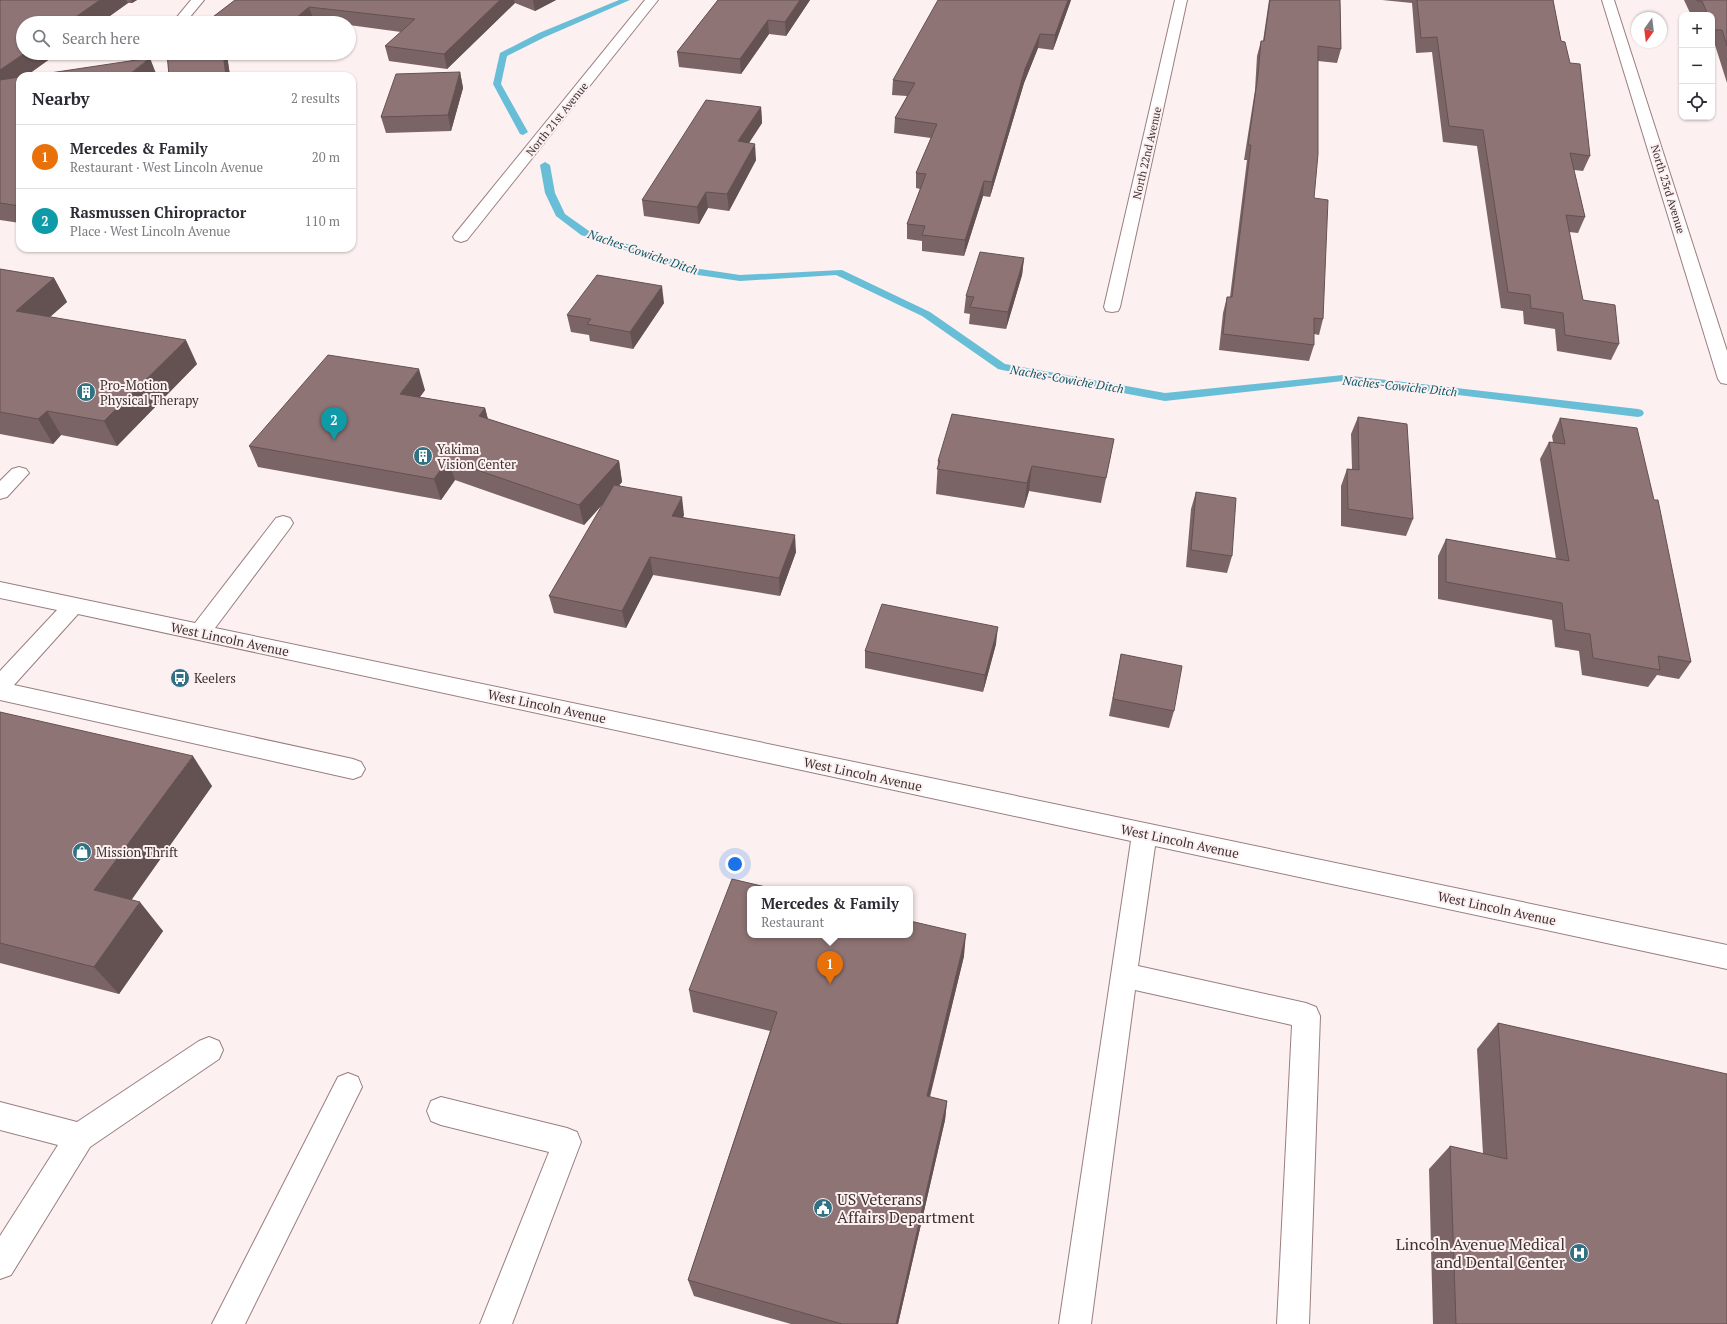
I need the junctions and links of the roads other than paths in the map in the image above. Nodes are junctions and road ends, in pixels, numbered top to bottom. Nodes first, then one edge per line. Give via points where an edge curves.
1 (198, 0) edge
2 (652, 0) edge
3 (1181, 0) edge
4 (1608, 0) edge
5 (184, 16) edge
6 (461, 237) dead end
7 (1112, 307) dead end
8 (1727, 379) edge
9 (19, 473) dead end
10 (0, 492) edge
11 (283, 523) dead end
12 (0, 590) edge
13 (74, 605) junction
14 (200, 632) junction
15 (0, 686) edge
16 (0, 691) edge
17 (353, 769) dead end
18 (1144, 833) junction
19 (1727, 957) edge
20 (1124, 975) junction
21 (209, 1050) dead end
22 (348, 1087) dead end
23 (441, 1111) dead end
24 (0, 1116) edge
25 (80, 1137) junction
26 (0, 1264) edge
27 (228, 1324) edge
28 (496, 1324) edge
29 (1075, 1324) edge
30 (1293, 1324) edge

1 - 5 street
2 - 6 street, North 21st Avenue
3 - 7 street, North 22nd Avenue
4 - 8 street, North 23rd Avenue
9 - 10 street
11 - 14 street
12 - 13 street, West Lincoln Avenue
13 - 14 street, West Lincoln Avenue
13 - 15 street
14 - 18 street, West Lincoln Avenue
16 - 17 street
18 - 19 street, West Lincoln Avenue
18 - 20 street
20 - 29 street
20 - 30 street via 1306,1016
21 - 25 street
22 - 27 street
23 - 28 street via 567,1142
24 - 25 street
25 - 26 street

